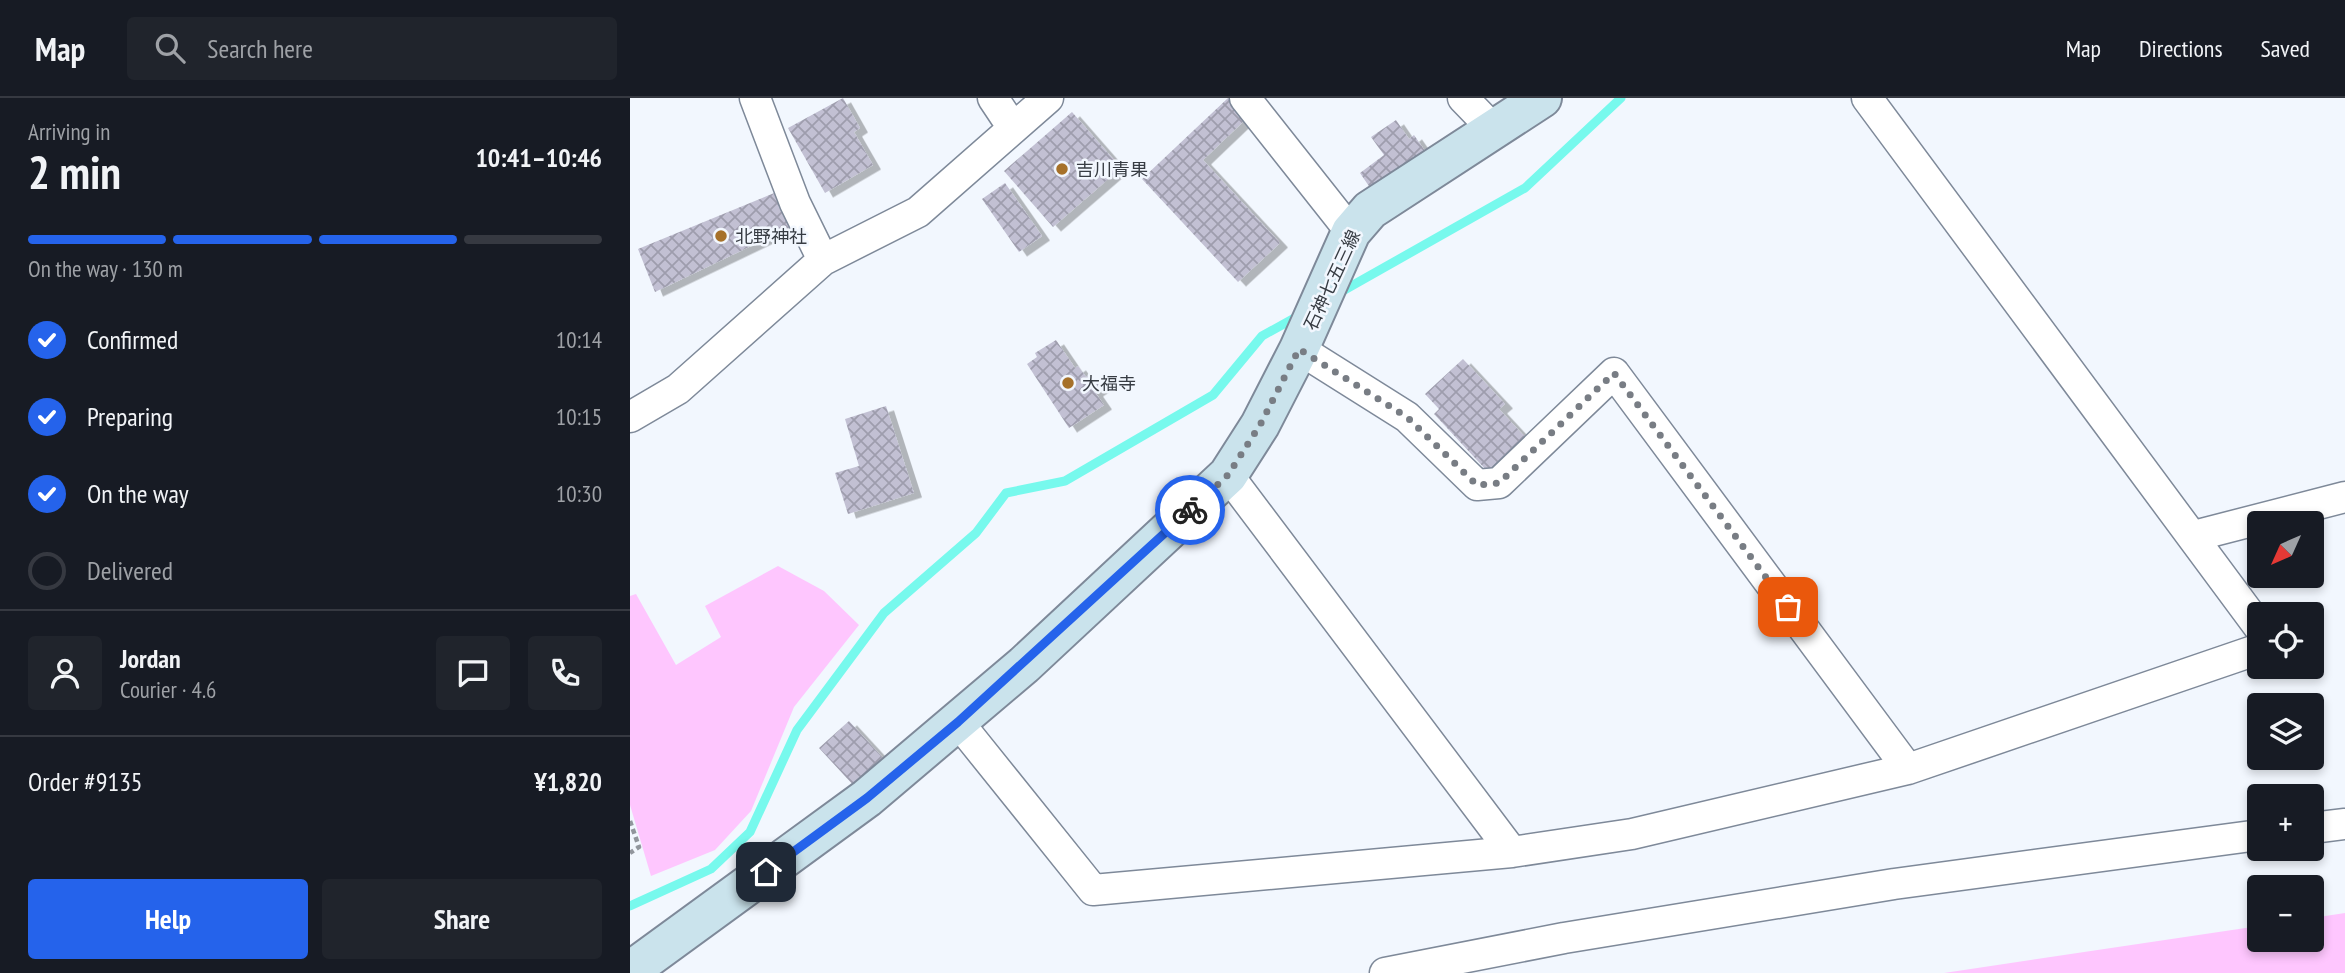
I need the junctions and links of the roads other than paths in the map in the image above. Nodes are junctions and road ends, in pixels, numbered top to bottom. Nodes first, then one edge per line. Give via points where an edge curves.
1 (755, 98) edge
2 (993, 98) edge
3 (1048, 98) edge
4 (1245, 98) edge
5 (1463, 98) edge
6 (1542, 98) edge
7 (1867, 98) edge
8 (1013, 128) junction
9 (1493, 129) junction
10 (1351, 232) junction
11 (823, 260) junction
12 (1299, 349) junction
13 (630, 417) edge
14 (1228, 475) junction
15 (2345, 497) edge
16 (2194, 536) junction
17 (2247, 610) edge
18 (2247, 653) edge
19 (958, 722) junction
20 (1908, 769) junction
21 (2345, 824) edge
22 (2324, 827) edge
23 (2247, 837) edge
24 (1512, 852) junction
25 (630, 971) edge
26 (1385, 973) edge

1 - 11 street via 795,203
2 - 8 street
3 - 8 street
4 - 10 street
5 - 9 street
6 - 9 main road, 石神七五三線
7 - 16 street
8 - 11 street via 918,212
9 - 10 main road, 石神七五三線 via 1370,210
10 - 12 main road, 石神七五三線
11 - 13 street via 678,389
12 - 14 main road, 石神七五三線
12 - 20 street via 1407,417 1477,485 1499,483 1614,373
14 - 19 main road, 石神七五三線
14 - 24 street
15 - 16 street
16 - 17 street
18 - 20 street
19 - 24 street via 1093,890
19 - 25 main road, 石神七五三線 via 867,798
20 - 24 street via 1632,834
21 - 22 street
23 - 26 street via 1894,884 1564,938

